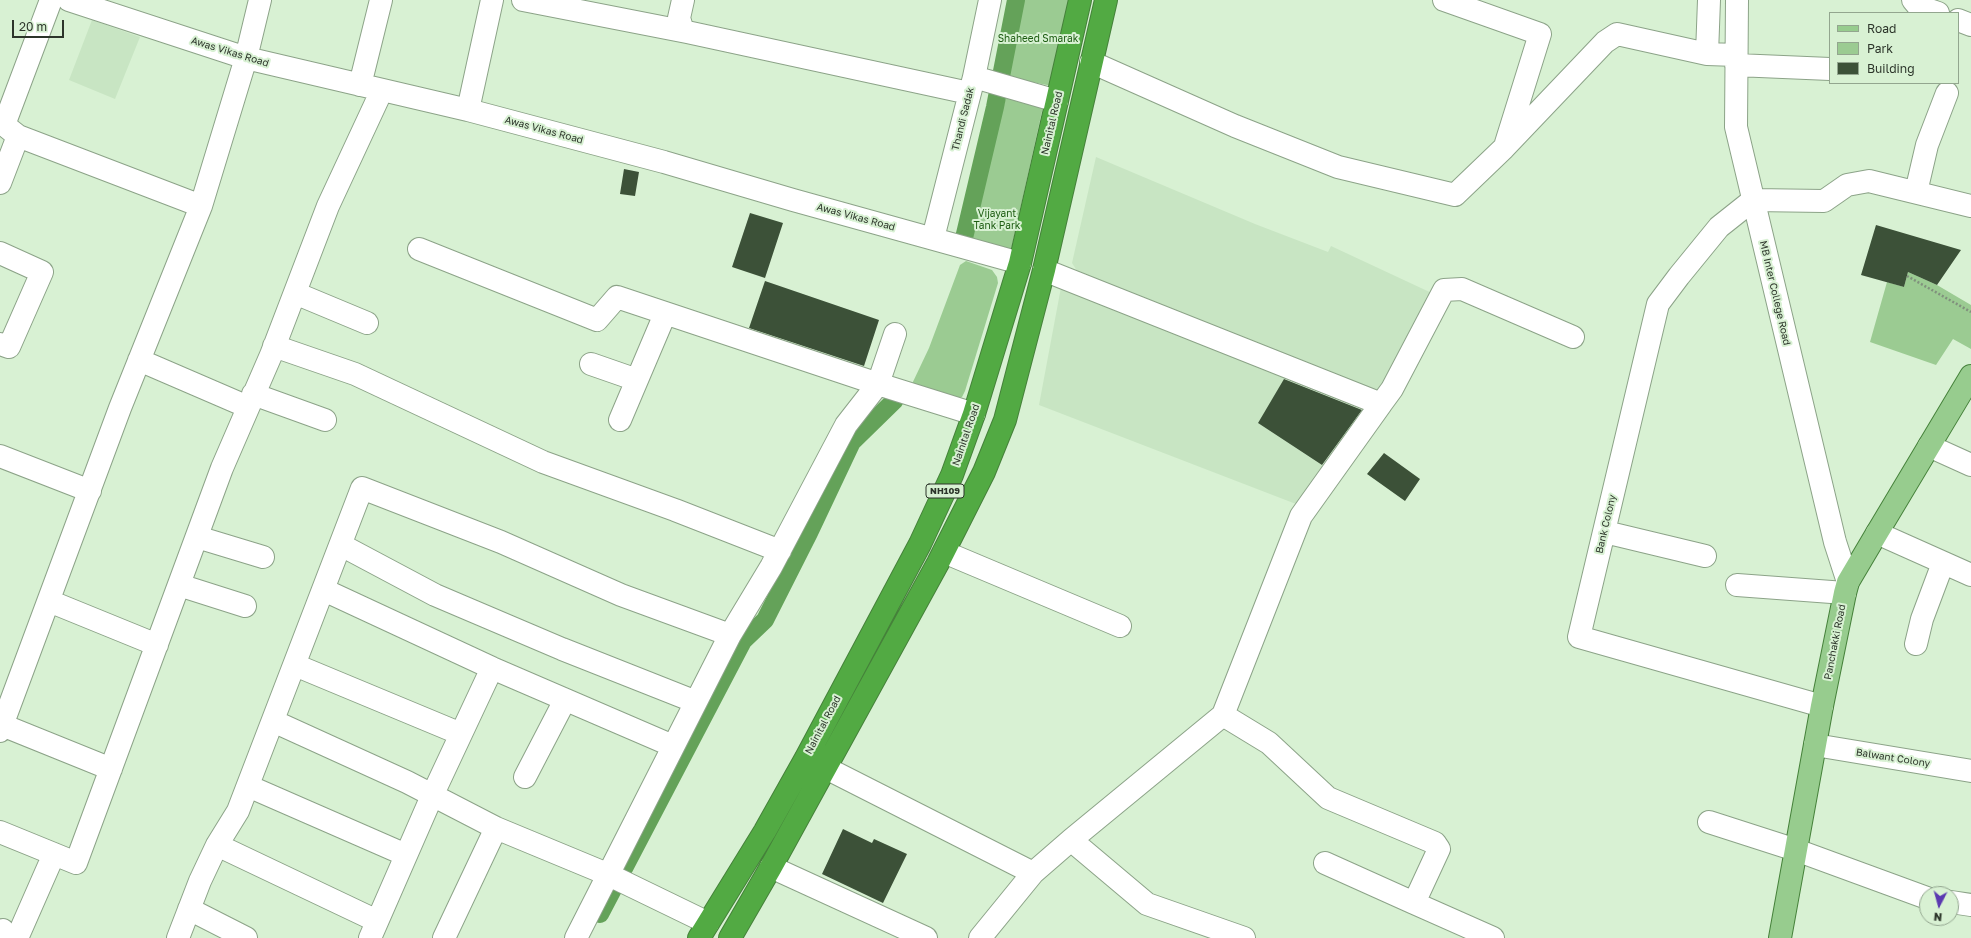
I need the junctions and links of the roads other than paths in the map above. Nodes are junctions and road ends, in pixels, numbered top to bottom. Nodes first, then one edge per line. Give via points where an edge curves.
1 (51, 0) edge
2 (69, 0) edge
3 (260, 0) edge
4 (381, 0) edge
5 (492, 0) edge
6 (523, 0) edge
7 (683, 0) edge
8 (990, 0) edge
9 (1080, 0) edge
10 (1106, 0) edge
11 (1444, 0) edge
12 (1709, 0) edge
13 (1737, 0) edge
14 (1913, 0) edge
15 (1935, 12) edge
16 (1959, 20) edge
17 (1971, 25) edge
18 (687, 32) junction
19 (1069, 54) junction
20 (1707, 54) junction
21 (246, 58) junction
22 (1736, 60) junction
23 (1092, 62) junction
24 (1829, 70) edge
25 (360, 85) junction
26 (985, 85) junction
27 (382, 90) junction
28 (1947, 93) dead end
29 (1057, 101) junction
30 (468, 110) junction
31 (18, 136) junction
32 (1504, 148) junction
33 (0, 183) edge
34 (1916, 192) junction
35 (1753, 200) junction
36 (201, 206) junction
37 (1971, 206) edge
38 (933, 238) junction
39 (419, 249) dead end
40 (0, 253) edge
41 (1020, 263) junction
42 (1044, 270) junction
43 (295, 293) junction
44 (665, 314) junction
45 (367, 323) dead end
46 (895, 334) dead end
47 (1573, 337) dead end
48 (0, 344) edge
49 (274, 346) junction
50 (139, 360) junction
51 (592, 364) dead end
52 (1971, 376) edge
53 (637, 380) junction
54 (878, 384) junction
55 (251, 400) junction
56 (1381, 404) junction
57 (974, 414) junction
58 (325, 420) dead end
59 (620, 420) dead end
60 (1004, 424) junction
61 (1929, 446) junction
62 (0, 456) edge
63 (1971, 465) edge
64 (90, 491) junction
65 (1605, 532) junction
66 (1877, 533) junction
67 (197, 537) junction
68 (340, 545) junction
69 (780, 551) junction
70 (944, 552) junction
71 (1705, 556) dead end
72 (263, 557) dead end
73 (1943, 563) junction
74 (1971, 575) edge
75 (179, 585) junction
76 (1737, 585) dead end
77 (1847, 587) junction
78 (324, 590) junction
79 (49, 601) junction
80 (245, 606) dead end
81 (1120, 626) dead end
82 (730, 635) junction
83 (1916, 644) dead end
84 (157, 645) junction
85 (295, 665) junction
86 (492, 668) junction
87 (565, 700) junction
88 (696, 702) junction
89 (1822, 706) junction
90 (1223, 715) junction
91 (273, 721) junction
92 (1, 728) edge
93 (461, 734) junction
94 (1815, 745) junction
95 (673, 746) junction
96 (826, 768) junction
97 (111, 769) junction
98 (1971, 771) edge
99 (525, 777) dead end
100 (248, 786) junction
101 (432, 796) junction
102 (1709, 822) dead end
103 (496, 828) junction
104 (0, 833) edge
105 (1071, 840) junction
106 (217, 845) junction
107 (1796, 850) junction
108 (54, 854) junction
109 (406, 855) junction
110 (1325, 863) dead end
111 (771, 867) junction
112 (1033, 873) junction
113 (614, 878) junction
114 (1919, 895) edge
115 (1414, 903) junction
116 (1959, 903) edge
117 (1971, 904) edge
118 (189, 910) junction
119 (373, 930) edge
120 (704, 930) edge
121 (9, 934) edge
122 (178, 938) edge
123 (246, 938) edge
124 (444, 938) edge
125 (576, 938) edge
126 (730, 938) edge
127 (926, 938) edge
128 (980, 938) edge
129 (1244, 938) edge
130 (1493, 938) edge
131 (1780, 938) edge

1 - 31 street via 4,125
2 - 21 street, Awas Vikas Road
3 - 21 street
4 - 25 street
5 - 30 street
6 - 18 street
7 - 18 street via 679,18 682,28
8 - 26 street, Thandi Sadak
9 - 19 highway, Nainital Road / NH109
10 - 23 highway, NH109
11 - 32 street via 1540,34
12 - 20 street
13 - 22 street, MB Inter College Road
14 - 15 street via 1918,6
16 - 17 street
18 - 26 street
19 - 23 highway
19 - 29 highway, Nainital Road / NH109
20 - 22 street
20 - 32 street via 1617,34 1605,42
21 - 25 street, Awas Vikas Road
21 - 36 street
22 - 24 street
22 - 35 street, MB Inter College Road via 1736,127
23 - 32 street via 1235,126 1338,167 1455,195
23 - 42 highway, NH109
25 - 27 street, Awas Vikas Road
26 - 29 street
26 - 38 street, Thandi Sadak
27 - 30 street, Awas Vikas Road
27 - 43 street via 328,206
28 - 34 street via 1927,145
29 - 41 highway, Nainital Road / NH109
30 - 38 street, Awas Vikas Road
31 - 33 street
31 - 36 street
34 - 35 street via 1869,181 1846,185 1824,201
34 - 37 street
35 - 65 street, Bank Colony via 1718,228 1658,304
35 - 77 street, MB Inter College Road
36 - 50 street
38 - 41 street, Awas Vikas Road
39 - 44 street via 597,320 617,297
40 - 48 street via 42,272 9,347
41 - 42 highway
41 - 57 highway, Nainital Road / NH109
42 - 56 street
42 - 60 highway, NH109
43 - 45 street
43 - 49 street
44 - 53 street
44 - 54 street
46 - 54 street
47 - 56 street via 1462,289 1444,290 1392,389
49 - 55 street
49 - 69 street via 355,374 543,462
50 - 55 street
50 - 64 street
51 - 53 street
52 - 61 main road, Panchakki Road
53 - 59 street
54 - 57 street
54 - 69 street via 846,425
55 - 58 street
55 - 67 street via 222,468
56 - 90 street via 1302,516
57 - 60 highway
57 - 120 highway, Nainital Road / NH109 via 952,475 920,544 780,805
60 - 70 highway, NH109 via 984,472
61 - 63 street
61 - 66 main road, Panchakki Road
62 - 64 street
64 - 79 street
65 - 71 street
65 - 89 street, Bank Colony via 1579,637
66 - 73 street
66 - 77 main road, Panchakki Road
67 - 72 street
67 - 75 street
68 - 78 street
68 - 82 street via 362,488 501,542 621,595
68 - 88 street via 435,594
69 - 82 street
70 - 81 street
70 - 96 highway, NH109
73 - 74 street
73 - 83 street via 1922,619
75 - 80 street
75 - 84 street
76 - 77 street
77 - 89 main road, Panchakki Road
78 - 85 street
78 - 86 street
79 - 84 street
79 - 92 street
82 - 88 street
84 - 97 street
85 - 91 street
85 - 93 street
86 - 87 street
86 - 93 street
87 - 95 street
87 - 99 street
88 - 95 street
89 - 94 main road, Panchakki Road
90 - 105 street
90 - 115 street via 1269,743 1328,798 1435,843 1438,849
91 - 100 street
91 - 101 street
92 - 97 street
93 - 101 street
94 - 98 street, Balwant Colony
94 - 107 main road, Panchakki Road
95 - 113 street
96 - 111 highway, NH109
96 - 112 street
97 - 108 street via 76,863
100 - 106 street via 238,811
100 - 109 street
101 - 103 street
101 - 109 street
102 - 107 street
103 - 113 street
103 - 124 street
104 - 108 street
105 - 112 street
105 - 129 street via 1146,904
106 - 118 street
106 - 119 street
107 - 114 street
107 - 131 main road, Panchakki Road
108 - 121 street
109 - 119 street
110 - 115 street
111 - 126 highway, NH109
111 - 127 street
112 - 128 street
113 - 120 street
113 - 125 street
115 - 130 street
116 - 117 street
118 - 122 street
118 - 123 street

